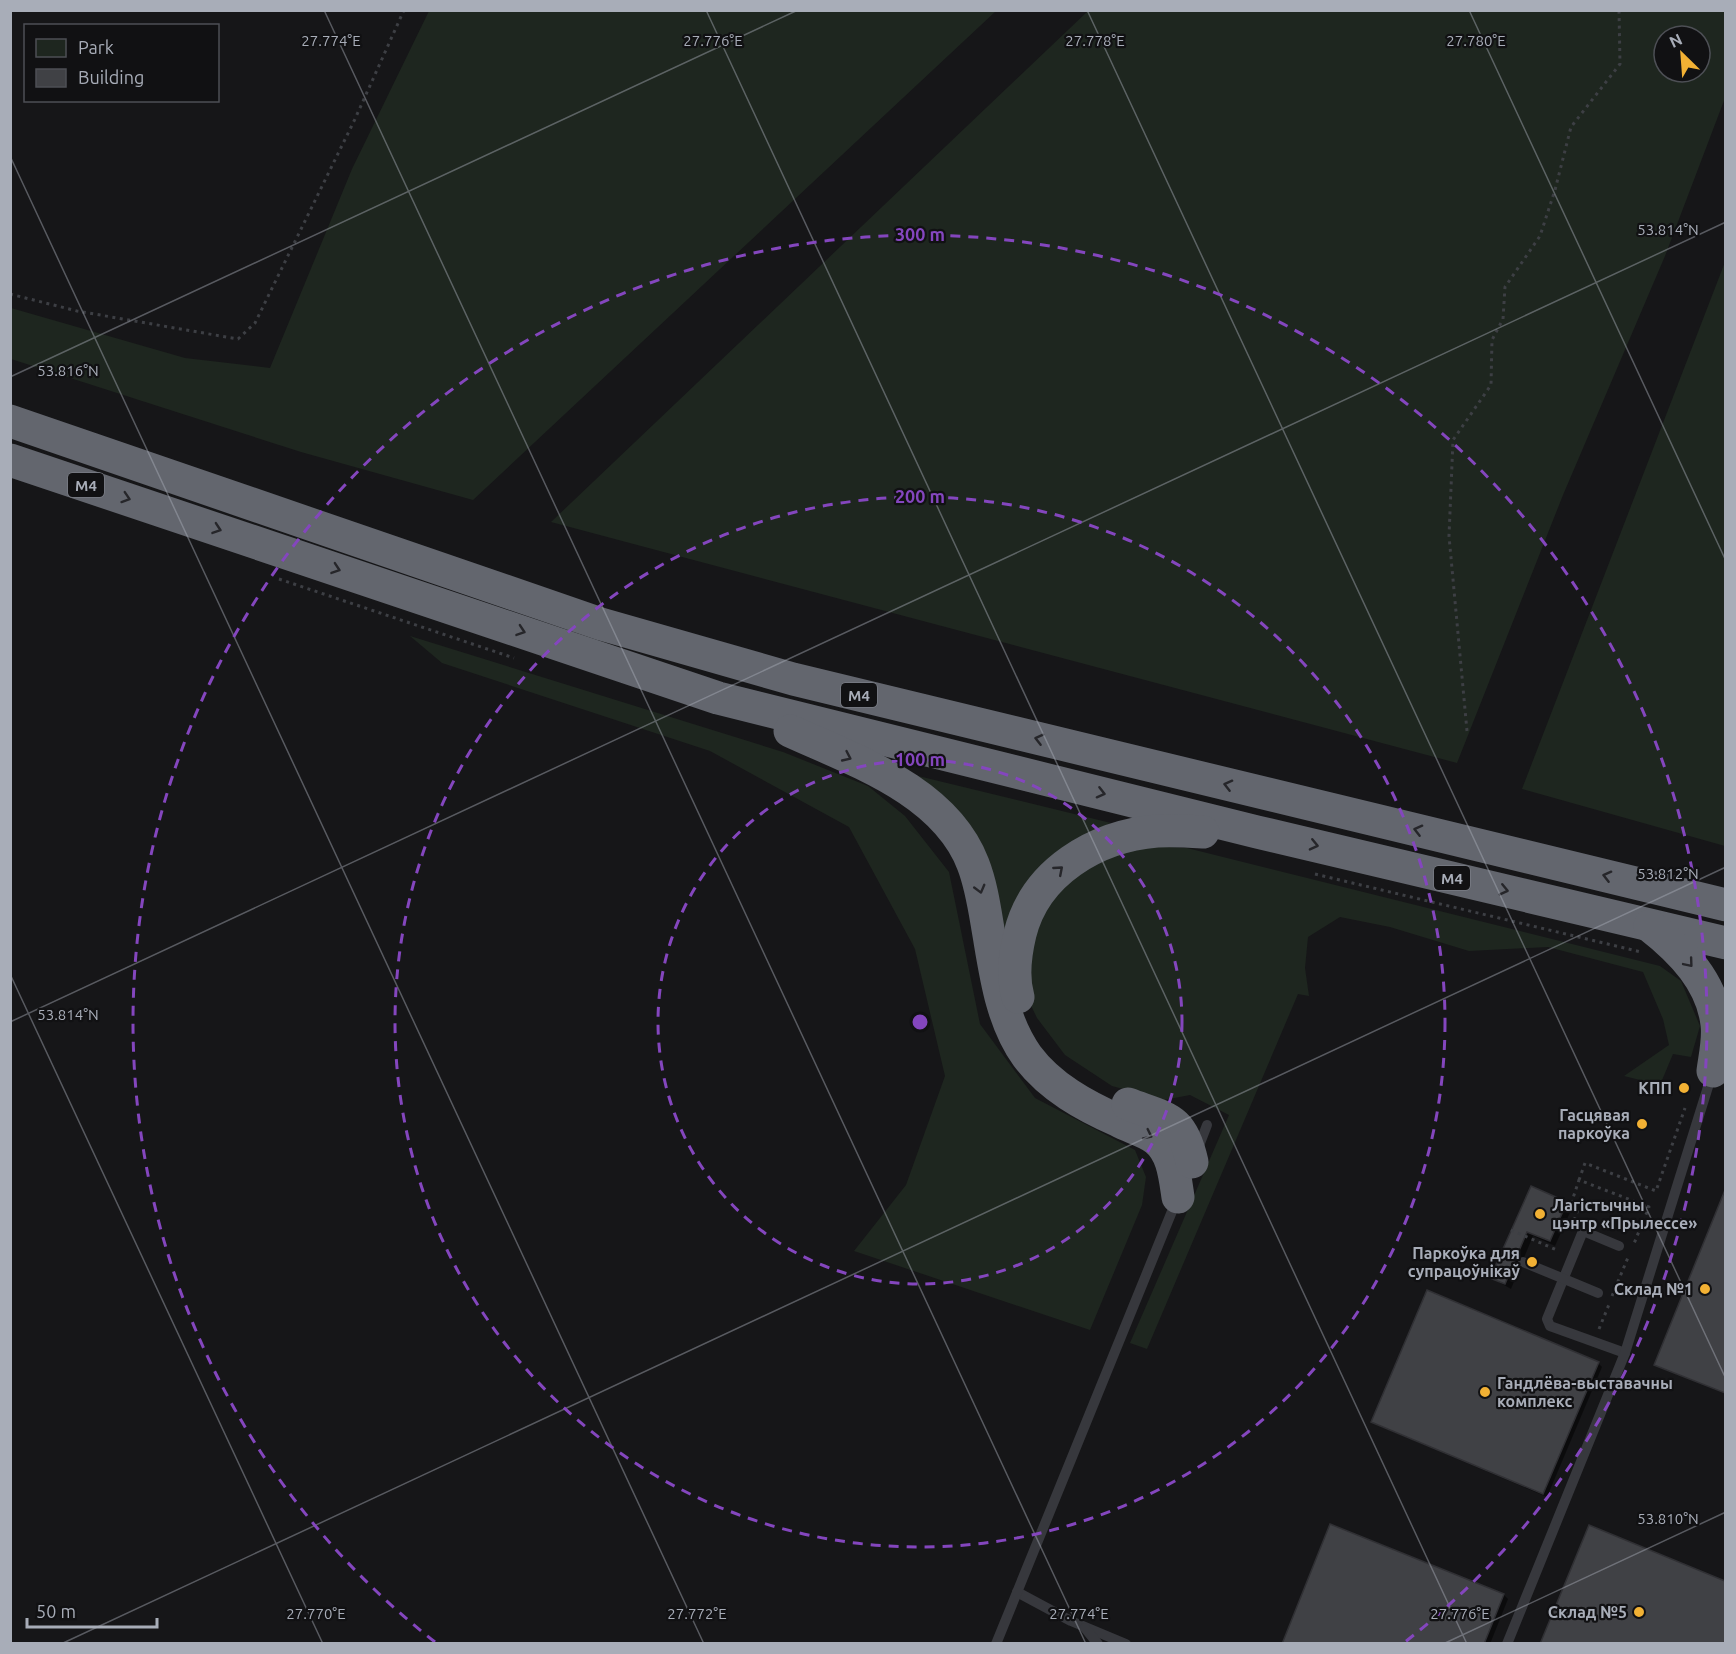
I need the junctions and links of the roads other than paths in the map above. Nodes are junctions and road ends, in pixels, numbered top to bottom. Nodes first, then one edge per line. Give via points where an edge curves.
1 (10, 421) edge
2 (10, 460) edge
3 (718, 698) junction
4 (1257, 832) junction
5 (1725, 905) edge
6 (1649, 939) junction
7 (1725, 943) edge
8 (1719, 1056) edge
9 (1207, 1125) dead end
10 (1186, 1177) junction
11 (1619, 1246) dead end
12 (1523, 1262) dead end
13 (1563, 1278) junction
14 (1598, 1293) dead end
15 (1625, 1353) junction
16 (1017, 1592) junction
17 (1083, 1626) junction
18 (996, 1644) edge
19 (1098, 1644) edge
20 (1125, 1644) edge
21 (1507, 1644) edge

5 -> 1 highway, М4 via 793,679 601,624
2 -> 3 highway, М4
3 -> 4 highway, М4
3 -> 10 highway via 900,783 933,809 959,838 973,863 983,898 995,976 1014,1033 1027,1056 1070,1095 1157,1139 1173,1165
4 -> 6 highway, М4
10 -> 4 highway via 1187,1139 1174,1121 1092,1088 1040,1043 1025,1018 1015,986 1015,954 1034,899 1056,871 1083,852 1117,839 1157,831
6 - 7 highway, М4
6 -> 8 highway via 1675,946 1698,973 1718,1026
8 - 15 lane
9 - 10 lane
10 - 16 lane
11 - 13 lane via 1583,1231
12 - 13 lane
13 - 14 lane
13 - 15 lane via 1547,1319 1550,1326
15 - 21 lane
16 - 17 lane
16 - 18 lane
17 - 19 lane
17 - 20 lane

